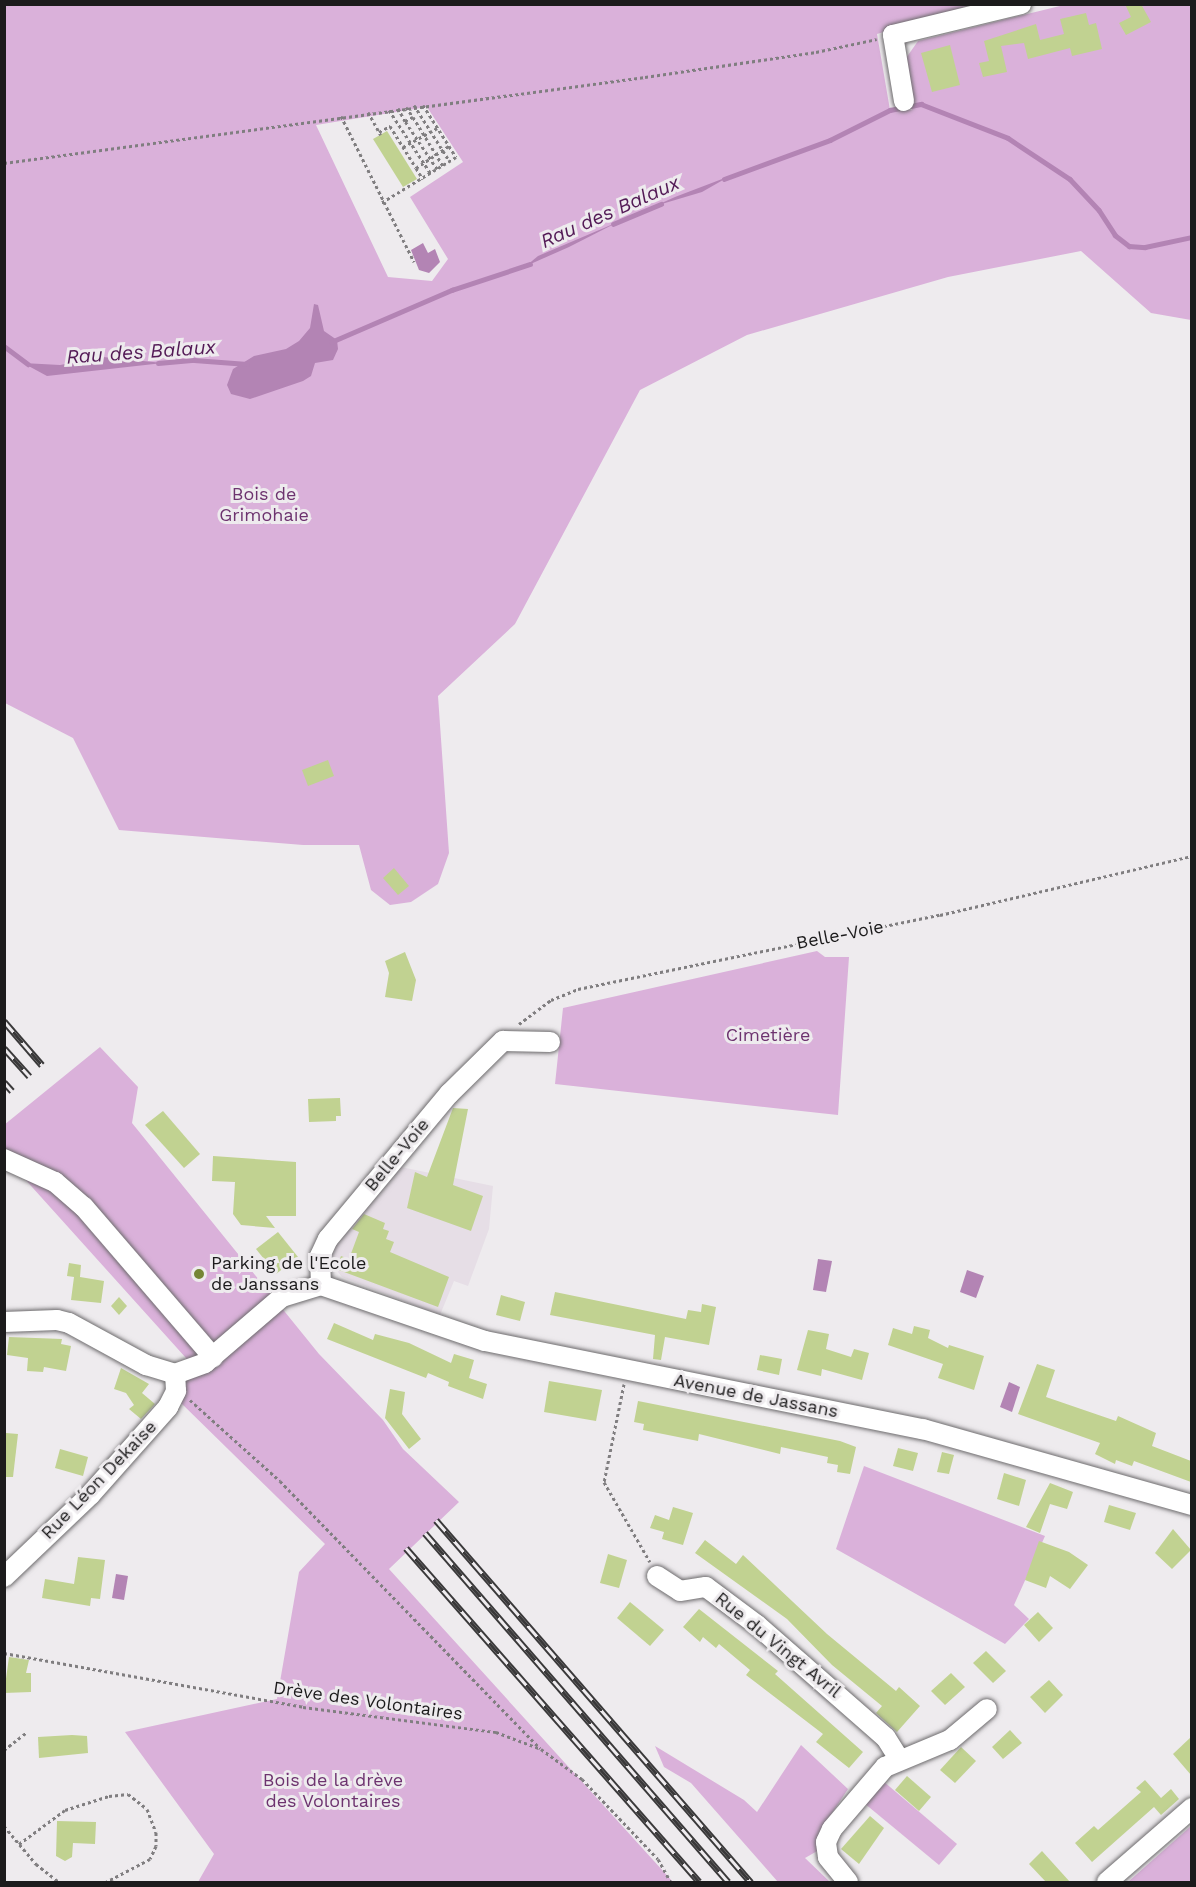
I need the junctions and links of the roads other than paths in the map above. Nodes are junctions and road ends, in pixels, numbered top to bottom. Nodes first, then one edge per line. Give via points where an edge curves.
1 (1019, 5) edge
2 (982, 9) edge
3 (904, 100) dead end
4 (550, 1042) dead end
5 (4, 1159) edge
6 (321, 1285) junction
7 (4, 1322) edge
8 (213, 1358) junction
9 (175, 1383) junction
10 (1191, 1505) edge
11 (4, 1576) edge
12 (657, 1576) road end
13 (987, 1709) dead end
14 (900, 1760) junction
15 (1191, 1808) edge
16 (848, 1882) edge
17 (1107, 1882) edge

1 - 2 street
2 - 3 street via 893,35
4 - 6 street, Belle-Voie via 503,1041 430,1116 328,1239 320,1256
5 - 8 street via 56,1182 84,1207
6 - 8 street via 282,1297
6 - 10 street, Avenue de Jassans via 485,1341 923,1429
7 - 9 street via 69,1323
8 - 9 street
9 - 11 street, Rue Léon Dekaise via 172,1402 114,1470
12 - 14 street, Rue du Vingt Avril via 681,1591 706,1587 757,1625 886,1738
13 - 14 street via 950,1740
14 - 16 street via 885,1767 828,1835 826,1851 830,1863
15 - 17 street

